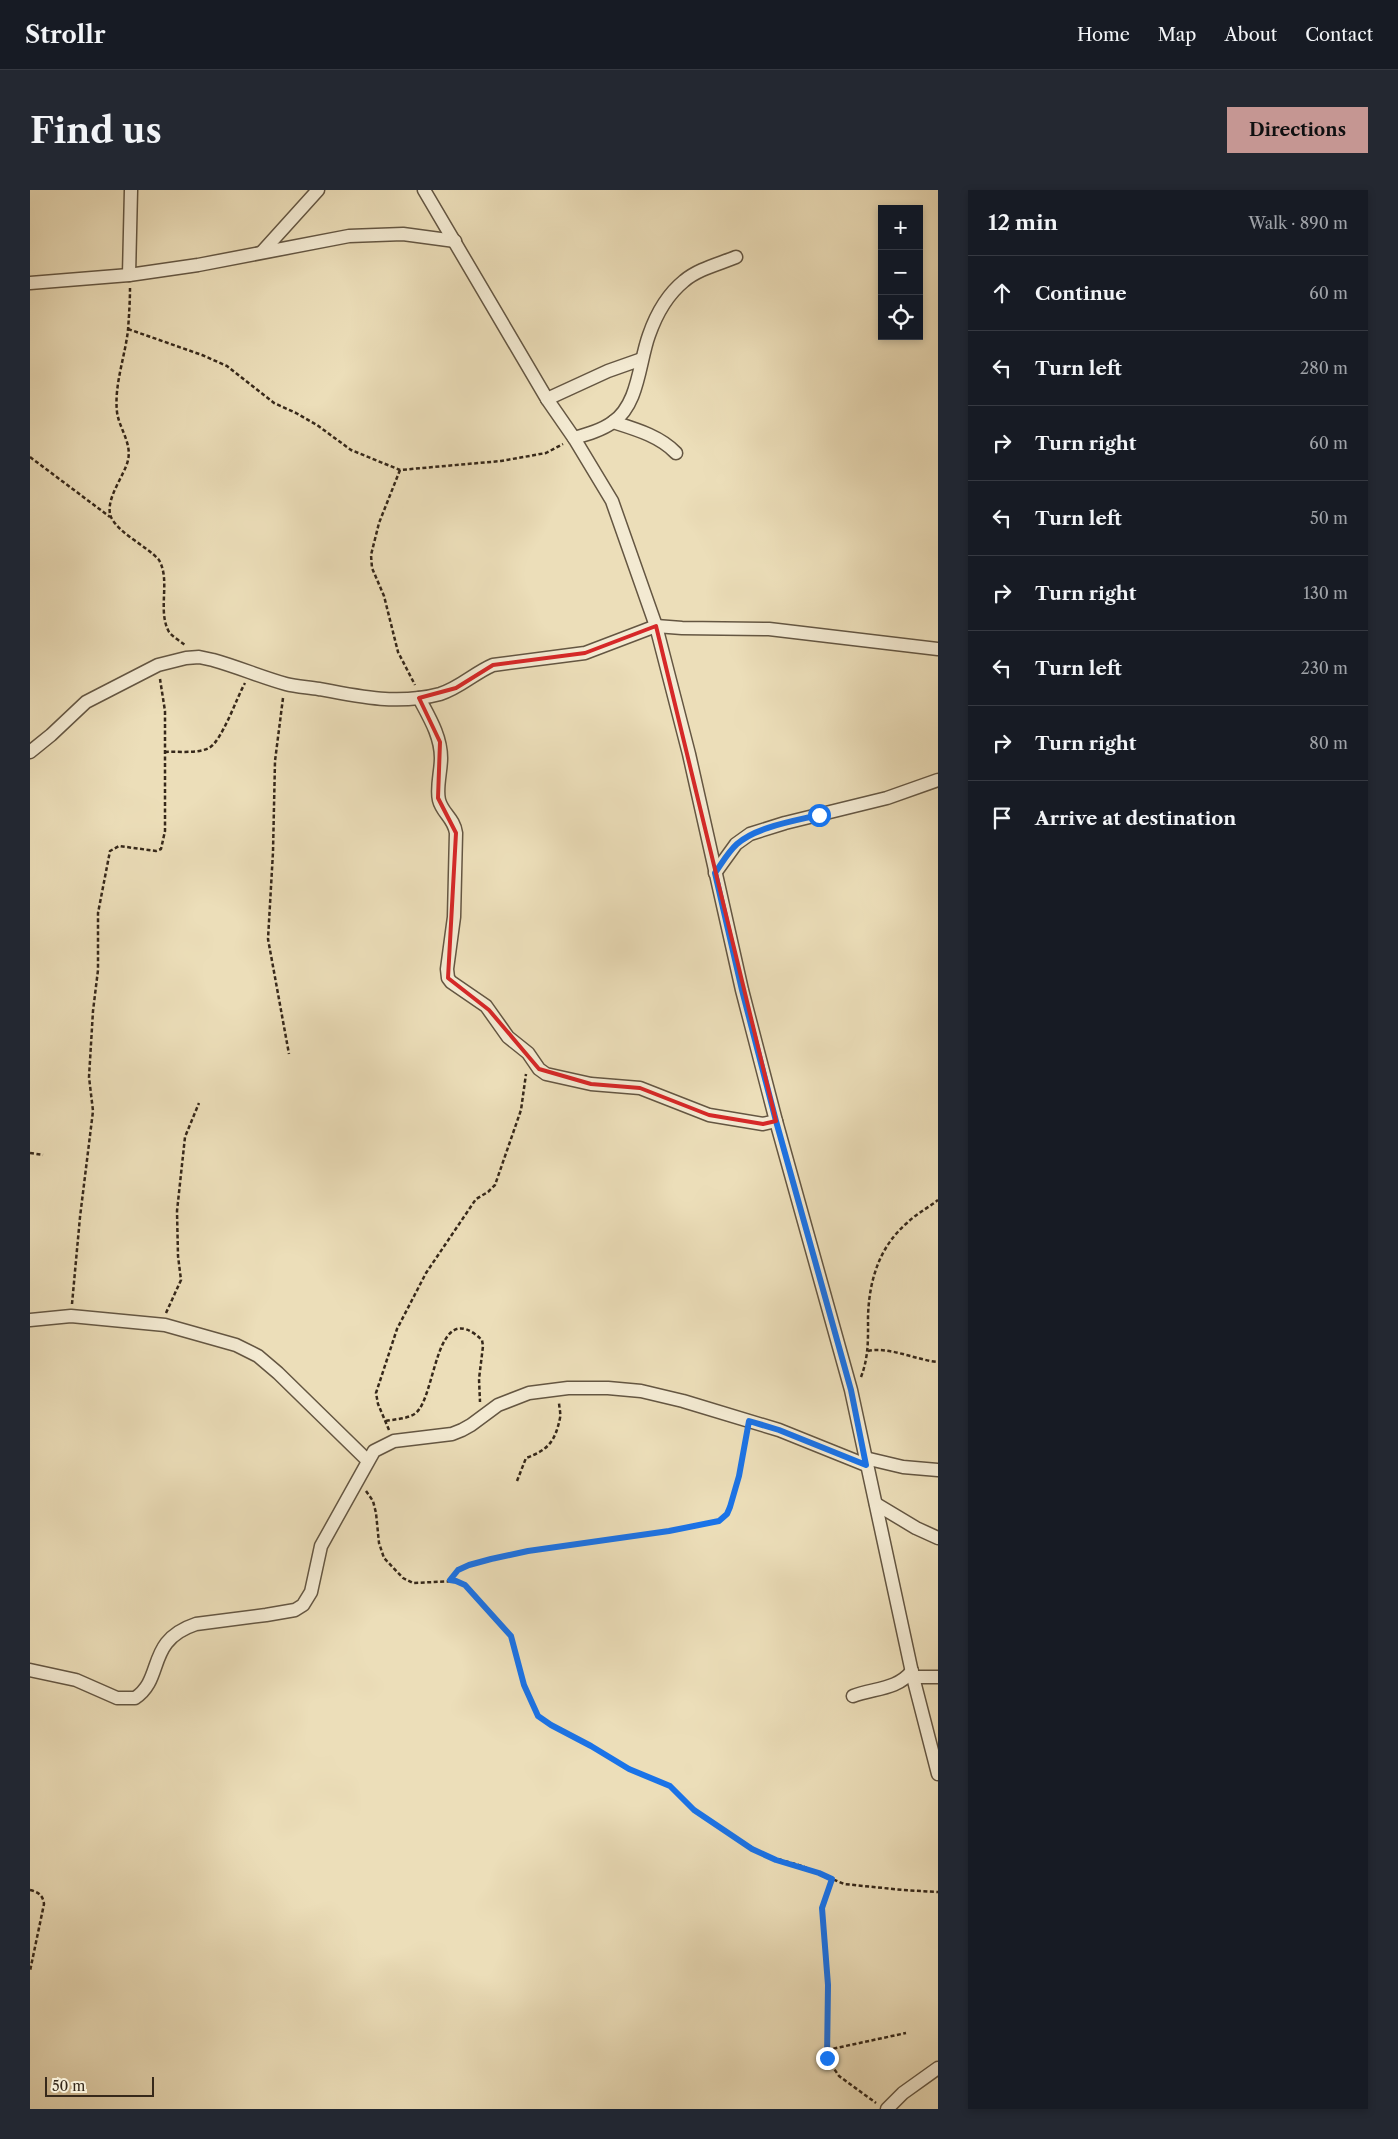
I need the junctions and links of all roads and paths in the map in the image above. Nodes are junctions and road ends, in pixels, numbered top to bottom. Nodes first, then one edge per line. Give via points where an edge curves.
1 (131, 190) edge
2 (318, 190) edge
3 (424, 190) edge
4 (456, 241) junction
5 (262, 252) junction
6 (736, 257) dead end
7 (129, 275) junction
8 (30, 283) edge
9 (128, 329) junction
10 (642, 359) junction
11 (547, 399) junction
12 (613, 422) junction
13 (574, 438) junction
14 (676, 453) dead end
15 (30, 457) edge
16 (400, 470) junction
17 (112, 518) junction
18 (656, 626) junction
19 (938, 649) edge
20 (199, 657) junction
21 (158, 665) junction
22 (250, 672) junction
23 (286, 684) junction
24 (419, 698) junction
25 (30, 752) edge
26 (166, 752) junction
27 (938, 780) edge
28 (715, 873) junction
29 (289, 1054) dead end
30 (532, 1059) junction
31 (199, 1103) dead end
32 (776, 1121) junction
33 (30, 1153) edge
34 (42, 1155) dead end
35 (938, 1200) edge
36 (71, 1316) junction
37 (30, 1320) edge
38 (165, 1325) junction
39 (868, 1351) junction
40 (938, 1362) edge
41 (568, 1388) junction
42 (851, 1390) junction
43 (480, 1419) junction
44 (385, 1421) junction
45 (749, 1421) junction
46 (394, 1441) junction
47 (367, 1460) junction
48 (866, 1462) junction
49 (938, 1470) edge
50 (358, 1479) junction
51 (517, 1482) dead end
52 (876, 1504) junction
53 (938, 1538) edge
54 (450, 1580) junction
55 (30, 1670) edge
56 (913, 1674) junction
57 (938, 1677) edge
58 (853, 1696) dead end
59 (938, 1774) edge
60 (832, 1879) junction
61 (30, 1890) edge
62 (938, 1892) edge
63 (30, 1971) edge
64 (906, 2033) dead end
65 (827, 2050) junction
66 (938, 2068) edge
67 (883, 2107) edge

1 - 7 street
2 - 5 street
3 - 4 street
4 - 5 street via 402,234 357,235
4 - 11 street
5 - 7 street
6 - 10 street via 702,270 672,292 649,334
7 - 8 street
7 - 9 path
9 - 16 path via 227,366 274,403 317,425 351,450
9 - 17 path via 117,410 128,460 118,481 110,511
10 - 11 street
10 - 12 street via 630,400
11 - 13 street
12 - 13 street
12 - 14 street via 648,434
13 - 16 path via 546,453 501,461
13 - 18 street via 612,500
15 - 17 path
16 - 24 path via 379,523 371,555 372,568 384,596 398,652
17 - 20 path via 128,535 154,553 163,566 164,605 170,632
18 - 19 street via 768,629
18 - 24 street via 585,653 493,665 456,688
18 - 28 street
20 - 21 street
20 - 22 street
21 - 25 street via 86,702
21 - 26 path via 165,711
22 - 23 street
22 - 26 path via 220,734 210,747
23 - 24 street via 367,699
23 - 29 path via 275,761 268,939
24 - 30 street via 440,742 438,798 440,806 455,824 456,833 454,917 448,978 489,1010 508,1037
26 - 36 path via 165,831 161,849 119,846 110,851 98,913 98,970 89,1077 93,1111
27 - 28 street via 887,798 750,834 736,844
28 - 32 street
30 - 32 street via 539,1069 555,1077 640,1088 709,1115 763,1124
30 - 44 path via 527,1069 521,1110 495,1185 476,1199 426,1273 397,1329 376,1393
31 - 38 path via 186,1137 177,1211 181,1280 167,1309
32 - 42 street
33 - 34 path
35 - 39 path via 907,1222 880,1256 870,1290
36 - 37 street
36 - 38 street
38 - 47 street via 236,1345 258,1356
39 - 40 path via 884,1350
39 - 42 path via 860,1379
41 - 43 street via 510,1399
41 - 45 street via 640,1391
41 - 51 path via 560,1400 560,1416 552,1443 546,1450 526,1458
42 - 48 street
43 - 44 path via 482,1340 469,1330 458,1328 450,1331 445,1340 416,1412 405,1418
43 - 46 street via 452,1434
44 - 46 path
45 - 48 street
45 - 54 path via 730,1507 719,1521 491,1559 458,1570
46 - 47 street via 374,1451
47 - 50 street
48 - 49 street
48 - 52 street
50 - 54 path via 373,1501 379,1543 384,1558 393,1568 413,1583
50 - 55 street via 321,1546 309,1598 295,1610 181,1629 164,1645 146,1688 135,1698 117,1698 76,1680
52 - 53 street
52 - 56 street
54 - 60 path via 465,1585 511,1636 524,1685 538,1716 629,1769 670,1786 694,1810 752,1849
56 - 57 street
56 - 58 street via 894,1685
56 - 59 street
60 - 62 path via 844,1884
60 - 65 path via 822,1908 828,1985
61 - 63 path via 42,1896 44,1904
64 - 65 path
65 - 67 path via 829,2064 838,2076
66 - 67 street

